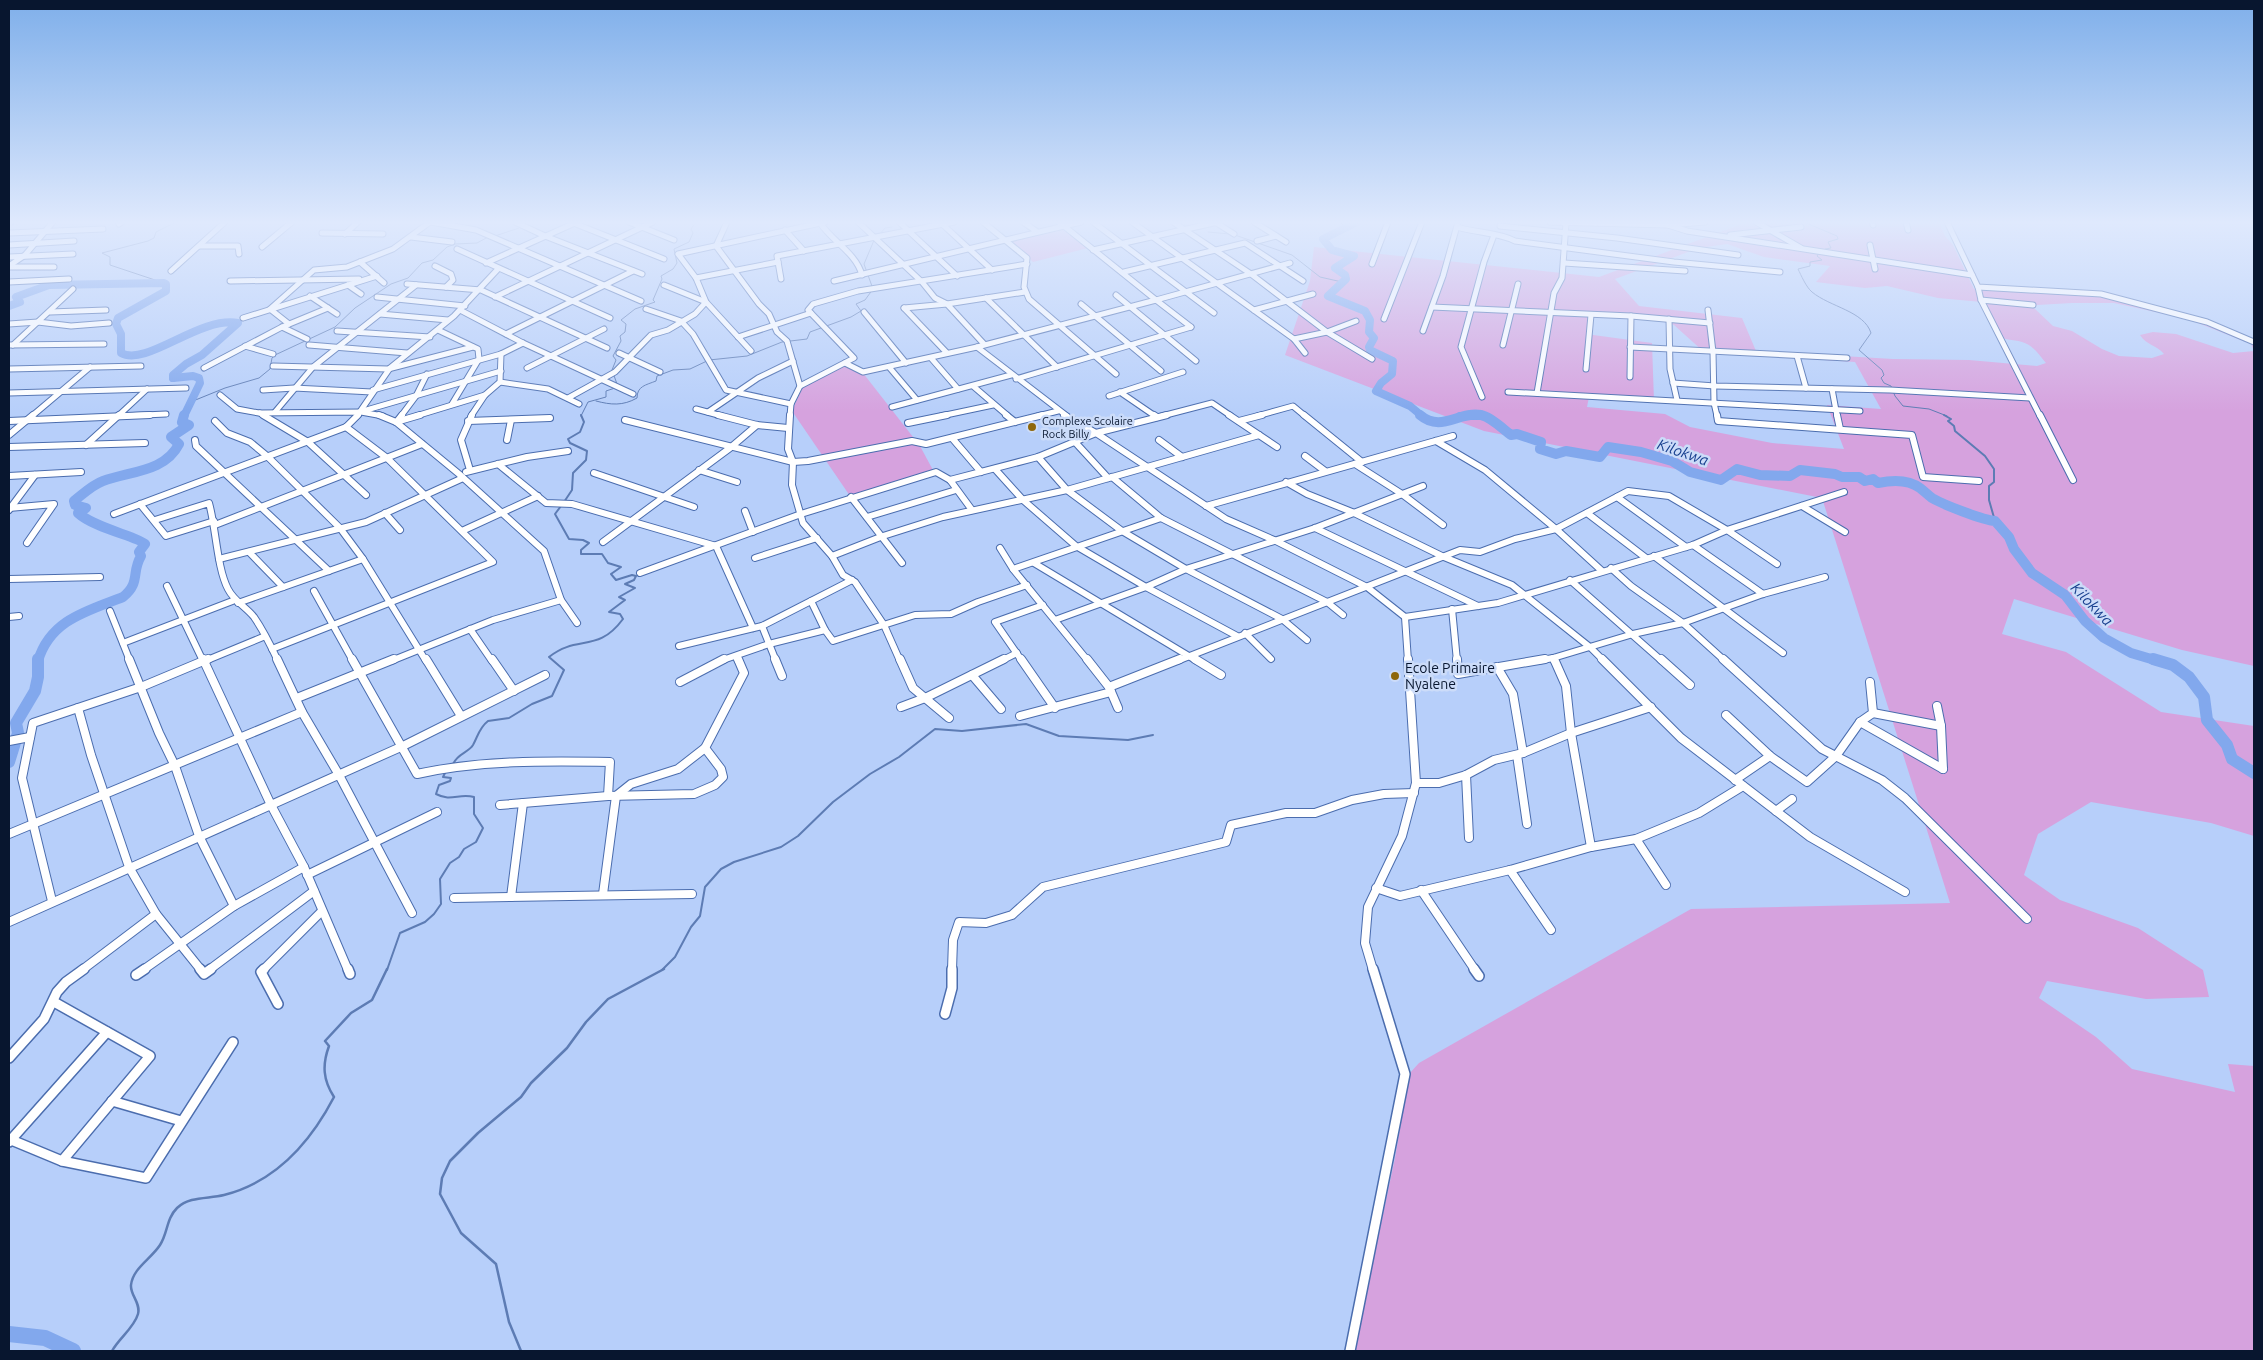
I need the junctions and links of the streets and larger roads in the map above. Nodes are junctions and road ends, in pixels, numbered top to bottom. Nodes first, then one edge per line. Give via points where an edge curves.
1 (297, 285) edge
2 (346, 285) edge
3 (348, 285) edge
4 (416, 285) edge
5 (423, 285) edge
6 (484, 285) edge
7 (520, 285) edge
8 (536, 285) edge
9 (699, 285) edge
10 (745, 285) edge
11 (897, 285) edge
12 (925, 285) edge
13 (1024, 285) edge
14 (1139, 285) edge
15 (1177, 285) edge
16 (1212, 285) edge
17 (1220, 285) edge
18 (1265, 285) edge
19 (1397, 285) edge
20 (1439, 285) edge
21 (1479, 285) edge
22 (1518, 285) edge
23 (1558, 285) edge
24 (603, 286) joint
25 (664, 286) dead end
26 (446, 287) joint
27 (1978, 287) joint
28 (73, 289) dead end
29 (480, 290) junction
30 (1025, 292) junction
31 (1186, 292) junction
32 (361, 294) dead end
33 (1313, 294) dead end
34 (1116, 295) dead end
35 (310, 296) junction
36 (377, 297) dead end
37 (495, 297) junction
38 (986, 298) junction
39 (399, 299) junction
40 (1156, 300) junction
41 (1981, 300) junction
42 (641, 301) dead end
43 (572, 302) junction
44 (706, 302) junction
45 (1286, 302) junction
46 (947, 304) junction
47 (1081, 304) dead end
48 (2034, 305) dead end
49 (465, 306) junction
50 (1129, 307) junction
51 (1432, 307) junction
52 (328, 308) junction
53 (270, 309) junction
54 (646, 309) dead end
55 (1474, 309) junction
56 (106, 310) dead end
57 (460, 310) junction
58 (1254, 310) junction
59 (1708, 310) dead end
60 (1511, 311) junction
61 (50, 312) junction
62 (864, 312) dead end
63 (811, 313) junction
64 (1214, 313) dead end
65 (1551, 313) junction
66 (337, 314) dead end
67 (380, 314) junction
68 (1590, 315) junction
69 (1094, 316) junction
70 (1630, 316) junction
71 (540, 317) junction
72 (243, 318) dead end
73 (610, 318) dead end
74 (1384, 319) dead end
75 (1669, 319) junction
76 (448, 320) junction
77 (681, 321) junction
78 (1356, 321) dead end
79 (38, 322) junction
80 (109, 323) dead end
81 (1710, 323) junction
82 (9, 324) edge
83 (289, 324) junction
84 (1058, 325) junction
85 (774, 326) junction
86 (282, 327) junction
87 (604, 329) dead end
88 (438, 330) junction
89 (337, 331) dead end
90 (1423, 331) dead end
91 (1327, 332) junction
92 (358, 333) junction
93 (506, 334) junction
94 (1023, 334) junction
95 (1164, 335) junction
96 (430, 337) junction
97 (738, 337) junction
98 (586, 339) junction
99 (1294, 339) junction
100 (2254, 342) edge
101 (523, 343) junction
102 (104, 344) dead end
103 (984, 344) junction
104 (1128, 345) junction
105 (1503, 345) dead end
106 (10, 346) edge
107 (245, 346) junction
108 (473, 347) junction
109 (977, 347) junction
110 (1630, 347) junction
111 (338, 348) junction
112 (607, 348) dead end
113 (1671, 350) junction
114 (752, 351) dead end
115 (1713, 352) junction
116 (619, 353) dead end
117 (947, 353) junction
118 (1305, 353) dead end
119 (273, 354) dead end
120 (407, 354) junction
121 (501, 354) junction
122 (1094, 356) junction
123 (1797, 356) junction
124 (552, 357) junction
125 (630, 358) junction
126 (931, 358) junction
127 (1847, 358) dead end
128 (479, 359) junction
129 (1372, 359) dead end
130 (793, 361) junction
131 (1196, 361) dead end
132 (845, 362) junction
133 (906, 363) junction
134 (141, 366) dead end
135 (273, 366) dead end
136 (90, 367) junction
137 (313, 367) junction
138 (889, 367) junction
139 (1057, 367) junction
140 (204, 368) dead end
141 (527, 368) dead end
142 (9, 369) edge
143 (388, 369) junction
144 (1586, 369) dead end
145 (501, 371) junction
146 (1161, 371) dead end
147 (660, 372) dead end
148 (1183, 372) dead end
149 (427, 374) junction
150 (1116, 374) dead end
151 (1630, 376) dead end
152 (1013, 377) junction
153 (601, 380) junction
154 (466, 381) junction
155 (500, 382) junction
156 (1673, 383) junction
157 (800, 386) junction
158 (973, 386) junction
159 (1715, 386) junction
160 (186, 388) dead end
161 (294, 388) junction
162 (1806, 388) junction
163 (147, 389) junction
164 (958, 389) junction
165 (1832, 389) junction
166 (263, 390) dead end
167 (373, 391) junction
168 (60, 392) junction
169 (736, 392) junction
170 (1120, 392) junction
171 (1508, 392) dead end
172 (9, 393) edge
173 (1537, 393) junction
174 (633, 394) dead end
175 (220, 395) dead end
176 (484, 395) junction
177 (416, 396) junction
178 (1109, 396) dead end
179 (1482, 397) dead end
180 (568, 398) junction
181 (2030, 398) junction
182 (917, 400) junction
183 (1677, 400) junction
184 (1714, 402) junction
185 (452, 404) junction
186 (579, 404) dead end
187 (791, 404) junction
188 (992, 405) junction
189 (892, 406) dead end
190 (696, 409) dead end
191 (1836, 410) junction
192 (1058, 411) junction
193 (1860, 411) dead end
194 (275, 412) junction
195 (360, 412) junction
196 (708, 412) junction
197 (260, 413) junction
198 (166, 414) dead end
199 (118, 416) junction
200 (1157, 417) junction
201 (550, 418) dead end
202 (27, 420) junction
203 (511, 420) junction
204 (624, 420) dead end
205 (9, 421) edge
206 (215, 421) dead end
207 (468, 421) junction
208 (396, 422) junction
209 (1015, 422) junction
210 (1239, 422) junction
211 (908, 423) dead end
212 (757, 425) junction
213 (346, 427) junction
214 (788, 428) junction
215 (1840, 429) junction
216 (1096, 433) junction
217 (9, 435) edge
218 (1259, 435) junction
219 (1453, 436) dead end
220 (952, 438) junction
221 (196, 440) dead end
222 (507, 440) dead end
223 (1159, 440) dead end
224 (1436, 441) junction
225 (308, 442) junction
226 (1076, 442) junction
227 (145, 443) dead end
228 (422, 444) junction
229 (86, 445) junction
230 (9, 447) edge
231 (1277, 447) dead end
232 (730, 448) junction
233 (568, 451) dead end
234 (267, 456) junction
235 (1305, 456) dead end
236 (1038, 457) junction
237 (1182, 457) junction
238 (386, 458) junction
239 (793, 462) junction
240 (1358, 463) junction
241 (498, 464) junction
242 (1147, 468) junction
243 (995, 469) junction
244 (470, 470) junction
245 (700, 470) junction
246 (1325, 471) junction
247 (81, 472) dead end
248 (227, 472) junction
249 (981, 472) junction
250 (594, 473) dead end
251 (35, 475) junction
252 (346, 475) junction
253 (9, 476) edge
254 (461, 476) junction
255 (1110, 478) junction
256 (950, 480) junction
257 (2073, 480) dead end
258 (1980, 481) dead end
259 (737, 482) dead end
260 (1286, 482) junction
261 (1423, 486) dead end
262 (956, 490) junction
263 (1067, 490) junction
264 (303, 491) junction
265 (1844, 492) dead end
266 (424, 494) junction
267 (1402, 494) junction
268 (366, 495) dead end
269 (538, 496) junction
270 (664, 496) junction
271 (1617, 497) junction
272 (852, 498) junction
273 (1023, 500) junction
274 (140, 504) junction
275 (1206, 506) junction
276 (1802, 506) junction
277 (694, 507) dead end
278 (261, 508) junction
279 (9, 509) edge
280 (972, 510) junction
281 (745, 511) dead end
282 (1352, 512) junction
283 (385, 513) junction
284 (1587, 513) junction
285 (114, 514) dead end
286 (501, 514) junction
287 (801, 514) junction
288 (867, 517) junction
289 (1161, 518) junction
290 (155, 520) junction
291 (632, 520) junction
292 (215, 524) junction
293 (1443, 525) dead end
294 (340, 528) junction
295 (1315, 528) junction
296 (1556, 529) junction
297 (400, 530) dead end
298 (1727, 530) junction
299 (462, 531) junction
300 (1122, 531) junction
301 (753, 532) junction
302 (1845, 532) dead end
303 (883, 536) junction
304 (816, 538) junction
305 (1274, 540) junction
306 (294, 541) junction
307 (603, 542) dead end
308 (27, 543) dead end
309 (716, 546) junction
310 (1076, 546) junction
311 (1690, 546) junction
312 (1000, 548) dead end
313 (249, 552) junction
314 (1234, 554) junction
315 (832, 556) junction
316 (1654, 556) junction
317 (1444, 557) junction
318 (755, 558) dead end
319 (1646, 558) junction
320 (219, 559) junction
321 (363, 559) junction
322 (902, 562) dead end
323 (1034, 563) junction
324 (1777, 564) dead end
325 (1611, 568) junction
326 (1013, 569) junction
327 (1186, 569) junction
328 (329, 571) junction
329 (1405, 571) junction
330 (1602, 571) junction
331 (640, 573) dead end
332 (100, 577) dead end
333 (1825, 577) dead end
334 (9, 580) edge
335 (852, 580) junction
336 (1570, 580) junction
337 (1027, 585) junction
338 (168, 586) dead end
339 (283, 586) junction
340 (1146, 587) junction
341 (1367, 587) junction
342 (314, 591) dead end
343 (1763, 594) junction
344 (1523, 595) junction
345 (561, 600) junction
346 (236, 601) junction
347 (812, 601) junction
348 (1100, 602) junction
349 (1327, 602) junction
350 (390, 603) junction
351 (1043, 605) junction
352 (1478, 606) junction
353 (1724, 608) junction
354 (1452, 609) junction
355 (110, 611) dead end
356 (1343, 615) dead end
357 (19, 616) dead end
358 (9, 617) edge
359 (1405, 617) junction
360 (184, 619) junction
361 (1282, 619) junction
362 (1055, 620) junction
363 (577, 623) dead end
364 (1683, 623) junction
365 (333, 625) junction
366 (884, 625) junction
367 (762, 626) junction
368 (753, 628) junction
369 (470, 629) junction
370 (825, 630) junction
371 (1244, 633) junction
372 (1633, 634) junction
373 (1237, 636) junction
374 (264, 637) junction
375 (1307, 640) dead end
376 (123, 643) junction
377 (769, 644) junction
378 (679, 646) dead end
379 (1591, 648) junction
380 (272, 649) junction
381 (418, 649) junction
382 (1017, 653) junction
383 (1783, 653) dead end
384 (1188, 654) junction
385 (736, 656) junction
386 (1553, 658) junction
387 (1271, 659) dead end
388 (204, 661) junction
389 (1497, 667) junction
390 (358, 673) junction
391 (545, 675) dead end
392 (972, 675) junction
393 (1222, 675) dead end
394 (782, 676) dead end
395 (680, 682) dead end
396 (1870, 682) dead end
397 (1690, 685) dead end
398 (141, 686) junction
399 (1110, 689) junction
400 (514, 690) junction
401 (297, 698) junction
402 (925, 698) junction
403 (1937, 706) dead end
404 (901, 707) dead end
405 (1651, 707) junction
406 (78, 708) junction
407 (1055, 708) junction
408 (1118, 708) dead end
409 (1001, 709) dead end
410 (302, 712) junction
411 (1873, 712) junction
412 (1726, 715) dead end
413 (462, 716) junction
414 (1020, 716) dead end
415 (949, 718) dead end
416 (1860, 722) junction
417 (1941, 726) junction
418 (1571, 733) junction
419 (30, 737) junction
420 (242, 738) junction
421 (9, 741) edge
422 (403, 746) junction
423 (705, 748) junction
424 (1520, 754) junction
425 (1770, 756) junction
426 (1836, 756) junction
427 (175, 766) junction
428 (339, 775) junction
429 (1466, 775) junction
430 (1735, 780) junction
431 (1416, 783) junction
432 (1743, 786) junction
433 (1414, 793) junction
434 (104, 795) junction
435 (612, 796) junction
436 (1792, 799) dead end
437 (523, 803) junction
438 (271, 805) junction
439 (500, 805) dead end
440 (1776, 811) junction
441 (437, 812) dead end
442 (32, 824) junction
443 (1527, 824) dead end
444 (9, 834) edge
445 (199, 836) junction
446 (1469, 838) dead end
447 (1636, 839) junction
448 (374, 841) junction
449 (1591, 847) junction
450 (129, 867) junction
451 (1510, 870) junction
452 (305, 871) junction
453 (1666, 885) dead end
454 (1376, 888) junction
455 (1421, 890) junction
456 (314, 891) junction
457 (1905, 892) dead end
458 (603, 894) junction
459 (692, 894) dead end
460 (511, 897) junction
461 (454, 898) dead end
462 (52, 901) junction
463 (234, 906) junction
464 (322, 911) junction
465 (412, 913) dead end
466 (156, 914) junction
467 (2027, 919) dead end
468 (9, 922) edge
469 (1551, 930) dead end
470 (180, 943) junction
471 (350, 974) dead end
472 (136, 975) dead end
473 (1479, 976) dead end
474 (54, 1002) junction
475 (278, 1004) dead end
476 (946, 1014) dead end
477 (107, 1032) junction
478 (233, 1042) dead end
479 (10, 1055) edge
480 (112, 1101) junction
481 (181, 1121) junction
482 (10, 1140) edge
483 (62, 1161) junction
484 (1350, 1351) edge

1 - 53 street
2 - 35 street
3 - 32 street
4 - 39 street
5 - 26 street
6 - 29 street
7 - 37 street
8 - 43 street
9 - 44 street
10 - 85 street via 769,314
11 - 63 street via 858,291 813,304 808,310
12 - 46 street via 936,298
13 - 30 street
14 - 40 street
15 - 31 street
16 - 31 street
17 - 58 street
18 - 45 street
19 - 74 street
20 - 51 street
21 - 55 street
22 - 60 street
23 - 65 street
24 - 42 street
24 - 43 street
25 - 44 street
26 - 29 street
27 - 41 street
27 - 100 street via 2101,294 2206,322
28 - 61 street
29 - 37 street
29 - 49 street
30 - 38 street
30 - 84 street
31 - 40 street
31 - 64 street
33 - 45 street
34 - 50 street
35 - 52 street
35 - 53 street
36 - 39 street
37 - 71 street
38 - 46 street
38 - 94 street
39 - 49 street
39 - 67 street
40 - 50 street
40 - 95 street via 1191,327
41 - 48 street
41 - 181 street
43 - 71 street
43 - 73 street
44 - 77 street via 695,314
44 - 97 street
45 - 58 street
45 - 91 street
46 - 103 street
46 - 117 street via 904,308
47 - 69 street
49 - 57 street
50 - 69 street
50 - 95 street
51 - 55 street
51 - 90 street
52 - 66 street
52 - 83 street
53 - 72 street
53 - 83 street
54 - 77 street
55 - 60 street
55 - 179 street via 1461,347
56 - 61 street
57 - 76 street
57 - 93 street
58 - 99 street
59 - 81 street
60 - 65 street
60 - 105 street
61 - 79 street
62 - 133 street
63 - 85 street
63 - 132 street via 854,358
65 - 68 street
65 - 173 street
67 - 76 street
67 - 92 street
68 - 70 street
68 - 144 street
69 - 84 street
69 - 104 street
70 - 75 street
70 - 110 street
71 - 93 street
71 - 98 street
75 - 81 street
75 - 113 street
76 - 88 street
77 - 125 street via 668,330 651,335
77 - 169 street via 694,334 726,390
78 - 91 street
79 - 80 street via 72,326
79 - 82 street
79 - 106 street
81 - 115 street
83 - 86 street
84 - 94 street
84 - 122 street
85 - 97 street
85 - 130 street via 787,342
86 - 107 street
86 - 111 street via 308,342
87 - 98 street
88 - 96 street
88 - 108 street
89 - 92 street
91 - 99 street
91 - 129 street
92 - 96 street
92 - 111 street
93 - 101 street
94 - 103 street
94 - 139 street
95 - 104 street
95 - 131 street
96 - 120 street
97 - 114 street
98 - 112 street
98 - 124 street
99 - 118 street
101 - 121 street
101 - 124 street
102 - 106 street
103 - 109 street
104 - 122 street
104 - 146 street
107 - 119 street
107 - 140 street
108 - 128 street via 478,350
108 - 143 street
109 - 117 street
109 - 152 street
110 - 113 street
110 - 151 street
111 - 120 street
111 - 137 street
113 - 115 street
113 - 156 street
115 - 123 street
115 - 159 street
116 - 125 street
117 - 126 street
120 - 143 street
121 - 128 street
121 - 145 street
122 - 139 street
122 - 150 street
123 - 127 street
123 - 162 street
124 - 141 street
124 - 153 street
125 - 147 street
125 - 153 street
126 - 133 street
126 - 164 street
128 - 149 street
128 - 154 street
130 - 157 street
130 - 169 street
132 - 138 street via 863,372
132 - 157 street
133 - 138 street
134 - 136 street
135 - 137 street
136 - 142 street
136 - 168 street
137 - 143 street
137 - 161 street
138 - 182 street
139 - 152 street
143 - 167 street
145 - 154 street
145 - 155 street
148 - 170 street
149 - 167 street
149 - 177 street
152 - 158 street
152 - 192 street
153 - 174 street
153 - 180 street
154 - 177 street
154 - 185 street
155 - 176 street
155 - 180 street via 548,389
156 - 159 street
156 - 183 street
157 - 187 street
158 - 164 street
158 - 188 street
159 - 162 street
159 - 184 street
160 - 163 street
161 - 166 street
161 - 167 street
161 - 194 street
162 - 165 street
163 - 168 street
163 - 199 street
164 - 182 street
165 - 181 street
165 - 191 street
167 - 195 street
168 - 172 street
168 - 202 street
169 - 187 street
169 - 196 street
170 - 178 street
170 - 200 street
171 - 173 street
173 - 183 street
175 - 197 street via 237,409
176 - 185 street
176 - 207 street
177 - 195 street
177 - 208 street
180 - 186 street
181 - 257 street
182 - 189 street
183 - 184 street
184 - 191 street
184 - 215 street via 1718,421
185 - 208 street
187 - 214 street
188 - 209 street
188 - 211 street
190 - 196 street
191 - 193 street
191 - 215 street
192 - 209 street
192 - 216 street
194 - 195 street
194 - 197 street
195 - 208 street via 381,415
195 - 213 street
196 - 212 street
197 - 225 street
198 - 199 street
199 - 202 street
199 - 229 street
200 - 210 street via 1212,403
200 - 216 street
201 - 203 street
202 - 205 street
202 - 217 street
203 - 207 street
203 - 222 street
204 - 232 street
206 - 234 street via 227,433 250,442
207 - 244 street via 461,440
208 - 228 street
209 - 220 street
210 - 218 street
210 - 240 street via 1293,406
212 - 214 street
212 - 232 street
213 - 225 street
213 - 238 street
214 - 239 street via 788,449
215 - 258 street via 1912,434 1923,477
216 - 226 street
216 - 242 street
218 - 231 street
218 - 237 street
219 - 224 street
220 - 239 street via 926,444 912,441
220 - 249 street
221 - 248 street via 196,446
223 - 237 street
224 - 240 street
224 - 296 street via 1485,470
225 - 234 street
225 - 252 street
226 - 236 street
226 - 255 street
227 - 229 street
228 - 238 street
228 - 254 street
229 - 230 street
232 - 239 street
232 - 245 street
233 - 241 street
234 - 248 street
234 - 264 street
235 - 246 street
236 - 243 street
236 - 263 street
237 - 242 street
238 - 252 street
238 - 266 street
239 - 287 street via 792,485
240 - 246 street
240 - 267 street
241 - 244 street
241 - 269 street
242 - 255 street
242 - 275 street
243 - 249 street
243 - 273 street
244 - 254 street
245 - 259 street
245 - 270 street
246 - 260 street
247 - 251 street
248 - 274 street
248 - 278 street
249 - 256 street
250 - 270 street
251 - 253 street
251 - 279 street
252 - 264 street
252 - 268 street
254 - 266 street
254 - 286 street
255 - 263 street
255 - 289 street
256 - 262 street
256 - 272 street via 936,472
260 - 275 street
260 - 282 street
261 - 267 street
262 - 280 street
262 - 288 street
263 - 273 street
263 - 300 street
264 - 278 street
264 - 294 street
265 - 276 street
266 - 283 street
266 - 299 street
267 - 282 street
267 - 293 street
269 - 286 street
269 - 291 street via 546,503 572,504
270 - 277 street
270 - 291 street
271 - 284 street
271 - 298 street via 1628,491 1669,496
271 - 311 street
272 - 287 street
272 - 288 street
273 - 280 street
273 - 310 street
274 - 285 street
274 - 290 street
275 - 305 street via 1226,519
276 - 298 street
276 - 302 street
278 - 292 street
278 - 306 street
279 - 308 street via 54,504
280 - 303 street
281 - 301 street
282 - 295 street
282 - 317 street
283 - 294 street via 366,522
283 - 297 street
284 - 296 street
284 - 319 street
286 - 299 street
286 - 345 street via 544,551
287 - 301 street
287 - 304 street
288 - 303 street
289 - 300 street
289 - 314 street
290 - 292 street via 166,536
290 - 292 street via 209,502
291 - 307 street
291 - 309 street
292 - 320 street
294 - 306 street
294 - 321 street
295 - 305 street
295 - 329 street
296 - 317 street via 1480,552 1460,550
296 - 330 street
298 - 311 street
298 - 324 street
299 - 350 street via 493,562
300 - 310 street
300 - 327 street
301 - 309 street
303 - 315 street
303 - 322 street
304 - 315 street
304 - 318 street
305 - 314 street
305 - 341 street
306 - 313 street
306 - 328 street
309 - 331 street
309 - 368 street
310 - 323 street
310 - 340 street
311 - 316 street
311 - 343 street
312 - 326 street
313 - 320 street
313 - 339 street
314 - 327 street
314 - 349 street
315 - 335 street via 843,575
316 - 319 street
316 - 353 street
317 - 329 street
317 - 344 street via 1512,585
319 - 325 street
320 - 346 street via 227,588
321 - 328 street
321 - 350 street
323 - 326 street
323 - 348 street
325 - 330 street
325 - 364 street
326 - 337 street
327 - 340 street
327 - 361 street
328 - 339 street
329 - 341 street
329 - 352 street
330 - 336 street
332 - 334 street
333 - 343 street
335 - 347 street
335 - 366 street
336 - 344 street
336 - 372 street
337 - 351 street
337 - 366 street via 951,614 915,615
338 - 360 street
339 - 346 street
340 - 348 street
340 - 373 street
341 - 349 street
341 - 359 street
342 - 365 street
343 - 353 street
344 - 352 street via 1498,604
344 - 379 street
345 - 363 street
345 - 369 street
346 - 360 street
346 - 374 street via 253,616
347 - 367 street
347 - 370 street
348 - 362 street
348 - 384 street
349 - 356 street
349 - 361 street
350 - 365 street
350 - 381 street
351 - 362 street
351 - 382 street via 995,622
352 - 354 street
353 - 364 street
353 - 383 street
354 - 359 street
354 - 389 street via 1458,674
355 - 376 street
357 - 358 street
359 - 431 street
360 - 376 street
360 - 388 street
361 - 371 street
361 - 375 street
362 - 399 street
364 - 372 street
364 - 426 street via 1822,749
365 - 380 street
365 - 390 street
366 - 370 street via 833,641
366 - 402 street via 913,688
367 - 368 street
367 - 377 street
368 - 378 street
369 - 381 street
369 - 400 street
370 - 377 street
371 - 373 street
371 - 387 street
372 - 379 street
372 - 397 street
373 - 384 street
374 - 380 street
374 - 388 street
376 - 398 street
377 - 385 street
377 - 394 street
379 - 386 street
379 - 405 street
380 - 401 street
381 - 390 street
381 - 413 street
382 - 392 street
382 - 407 street
384 - 393 street
384 - 399 street
385 - 395 street
385 - 423 street via 744,673
386 - 389 street
386 - 418 street via 1566,686
388 - 398 street
388 - 420 street
389 - 424 street via 1512,694
390 - 401 street
390 - 422 street
391 - 400 street
392 - 402 street
392 - 409 street
396 - 411 street
398 - 406 street
398 - 427 street
399 - 407 street
399 - 408 street
400 - 413 street
401 - 410 street
402 - 404 street
402 - 415 street
403 - 417 street
405 - 418 street
405 - 430 street via 1681,738
406 - 419 street via 33,723
406 - 434 street
407 - 414 street
410 - 420 street
410 - 428 street
411 - 416 street
411 - 417 street
412 - 425 street
413 - 422 street
416 - 417 street via 1943,769
416 - 426 street
418 - 424 street
418 - 449 street
419 - 421 street
419 - 442 street via 22,778
420 - 427 street
420 - 438 street
422 - 428 street
422 - 435 street via 417,774 452,766 555,760 610,762
423 - 435 street via 678,769 631,784
423 - 435 street via 721,769 723,777 716,785 694,794
424 - 429 street via 1494,760
424 - 443 street
425 - 426 street via 1807,782
425 - 430 street
426 - 467 street via 1882,780 1905,798
427 - 434 street
427 - 445 street
428 - 438 street
428 - 448 street
429 - 431 street via 1439,783
429 - 446 street
430 - 432 street
431 - 433 street
432 - 440 street
432 - 447 street via 1699,813
433 - 454 street via 1402,836
433 - 476 street via 1352,800 1315,813 1286,813 1230,825 1226,842 1043,887 1012,915 986,923 959,922 953,940 952,988
434 - 442 street
434 - 450 street
435 - 437 street
435 - 458 street
436 - 440 street
437 - 439 street
437 - 460 street
438 - 445 street
438 - 452 street
440 - 457 street via 1810,837
441 - 448 street
442 - 444 street
442 - 462 street
445 - 450 street
445 - 463 street
447 - 449 street
447 - 453 street
448 - 452 street
448 - 465 street
449 - 451 street
450 - 462 street
450 - 466 street
451 - 455 street
451 - 469 street
452 - 456 street
452 - 463 street
454 - 455 street via 1400,896
454 - 484 street via 1368,906 1365,943 1405,1074
455 - 473 street
456 - 464 street
456 - 470 street via 204,974
458 - 459 street
458 - 460 street
460 - 461 street
462 - 468 street
463 - 470 street
464 - 471 street
464 - 475 street via 262,972
466 - 470 street
466 - 474 street via 66,982 57,992
470 - 472 street
474 - 477 street
474 - 479 street via 44,1019
477 - 480 street via 150,1056
477 - 482 street
478 - 481 street
480 - 481 street
480 - 483 street
481 - 483 street via 146,1178
482 - 483 street

